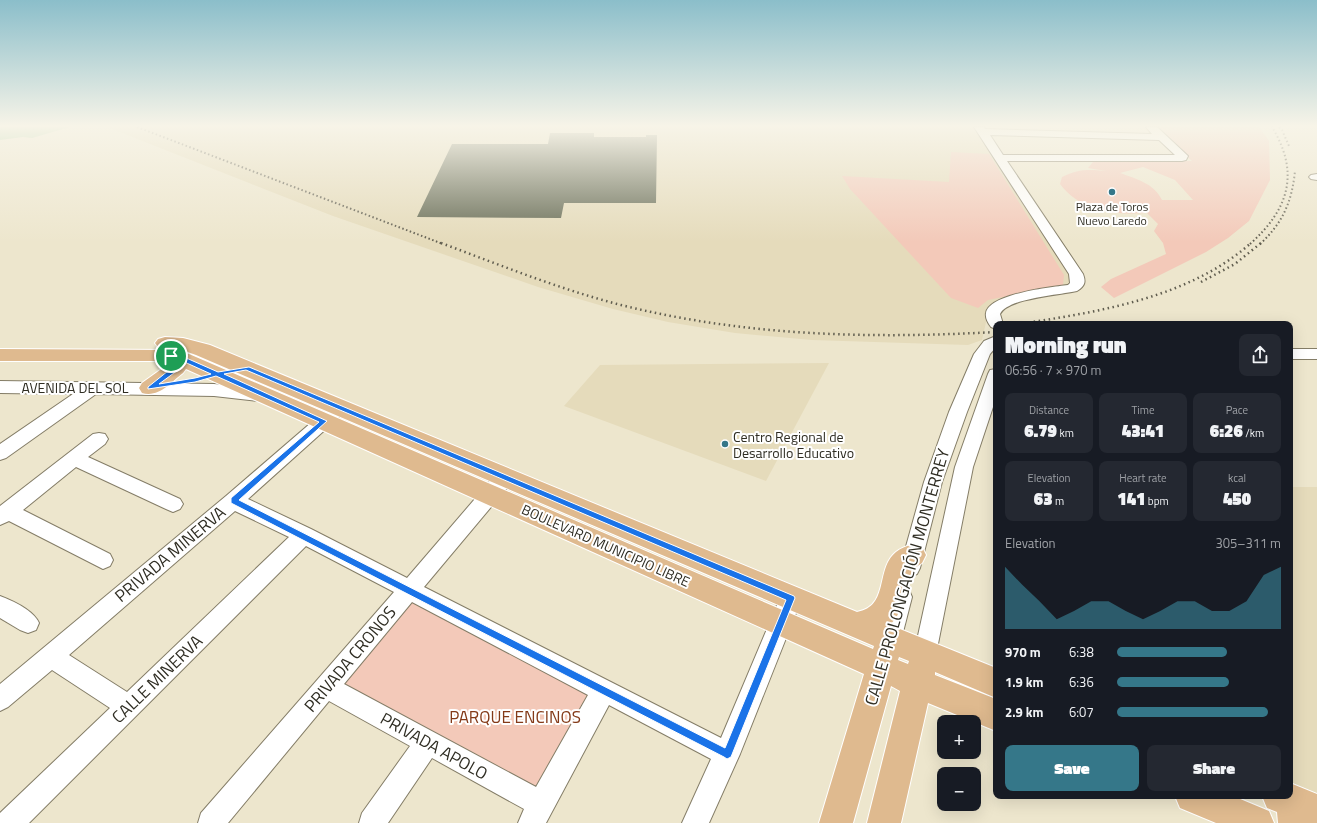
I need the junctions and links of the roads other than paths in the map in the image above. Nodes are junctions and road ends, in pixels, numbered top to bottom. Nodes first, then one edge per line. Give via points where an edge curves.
1 (1005, 165) edge
2 (994, 321) edge
3 (0, 343) edge
4 (993, 344) edge
5 (1293, 354) edge
6 (1317, 354) edge
7 (0, 355) edge
8 (171, 356) junction
9 (247, 368) junction
10 (217, 374) junction
11 (993, 383) edge
12 (0, 387) edge
13 (92, 388) junction
14 (150, 388) junction
15 (269, 397) junction
16 (332, 414) junction
17 (99, 439) dead end
18 (0, 453) edge
19 (75, 459) junction
20 (498, 486) junction
21 (233, 500) junction
22 (173, 504) dead end
23 (4, 514) edge
24 (304, 535) junction
25 (913, 555) junction
26 (103, 560) dead end
27 (701, 574) junction
28 (408, 590) junction
29 (791, 598) junction
30 (0, 606) edge
31 (28, 623) dead end
32 (780, 623) junction
33 (855, 625) junction
34 (885, 653) junction
35 (51, 656) junction
36 (921, 668) junction
37 (993, 682) edge
38 (326, 687) junction
39 (604, 690) junction
40 (0, 699) edge
41 (129, 707) junction
42 (993, 713) edge
43 (428, 743) junction
44 (727, 754) junction
45 (1199, 799) edge
46 (536, 814) edge
47 (10, 823) edge
48 (211, 823) edge
49 (372, 823) edge
50 (695, 823) edge
51 (836, 823) edge
52 (884, 823) edge
53 (1257, 823) edge

1 - 2 street via 1078,280 1077,285 1072,288 1001,303 993,312
3 - 9 main road, BOULEVARD MUNICIPIO LIBRE via 183,344
4 - 25 street, CALLE PROLONGACIÓN MONTERREY via 982,354 942,455
5 - 6 street
7 - 8 main road, BOULEVARD MUNICIPIO LIBRE
8 - 10 main road, BOULEVARD MUNICIPIO LIBRE via 182,358
8 - 14 main road via 177,364 176,368
9 - 10 street
9 - 16 main road, BOULEVARD MUNICIPIO LIBRE
10 - 14 street
10 - 15 main road, BOULEVARD MUNICIPIO LIBRE
11 - 36 street, CALLE PROLONGACIÓN MONTERREY via 964,467
12 - 13 street, AVENIDA DEL SOL
13 - 14 street, AVENIDA DEL SOL
13 - 18 street
14 - 15 street, AVENIDA DEL SOL via 227,390
15 - 16 main road, BOULEVARD MUNICIPIO LIBRE
16 - 20 main road, BOULEVARD MUNICIPIO LIBRE
16 - 21 street, PRIVADA MINERVA
17 - 19 street
19 - 22 street
19 - 23 street
20 - 27 main road, BOULEVARD MUNICIPIO LIBRE
20 - 28 street, PRIVADA CRONOS
21 - 24 street
21 - 35 street, PRIVADA MINERVA
23 - 26 street
24 - 28 street
24 - 41 street, CALLE MINERVA
25 - 33 main road via 904,561 900,568 888,606 882,615
25 - 34 street, CALLE PROLONGACIÓN MONTERREY
27 - 29 main road, BOULEVARD MUNICIPIO LIBRE
27 - 32 main road, BOULEVARD MUNICIPIO LIBRE
28 - 38 street, PRIVADA CRONOS
28 - 39 street
29 - 32 street
29 - 33 main road, BOULEVARD MUNICIPIO LIBRE
30 - 31 street
32 - 34 main road, BOULEVARD MUNICIPIO LIBRE
32 - 44 street
33 - 34 main road, BOULEVARD MUNICIPIO LIBRE
34 - 36 main road, BOULEVARD MUNICIPIO LIBRE
34 - 51 main road, CALLE PROLONGACIÓN MONTERREY
35 - 40 street, PRIVADA MINERVA
35 - 41 street
36 - 37 main road, BOULEVARD MUNICIPIO LIBRE
36 - 42 main road, BOULEVARD MUNICIPIO LIBRE
36 - 52 main road, CALLE PROLONGACIÓN MONTERREY
38 - 43 street, PRIVADA APOLO
38 - 48 street, PRIVADA CRONOS
39 - 44 street
39 - 46 street
41 - 47 street, CALLE MINERVA
43 - 46 street, PRIVADA APOLO
43 - 49 street
44 - 50 street
45 - 53 main road

